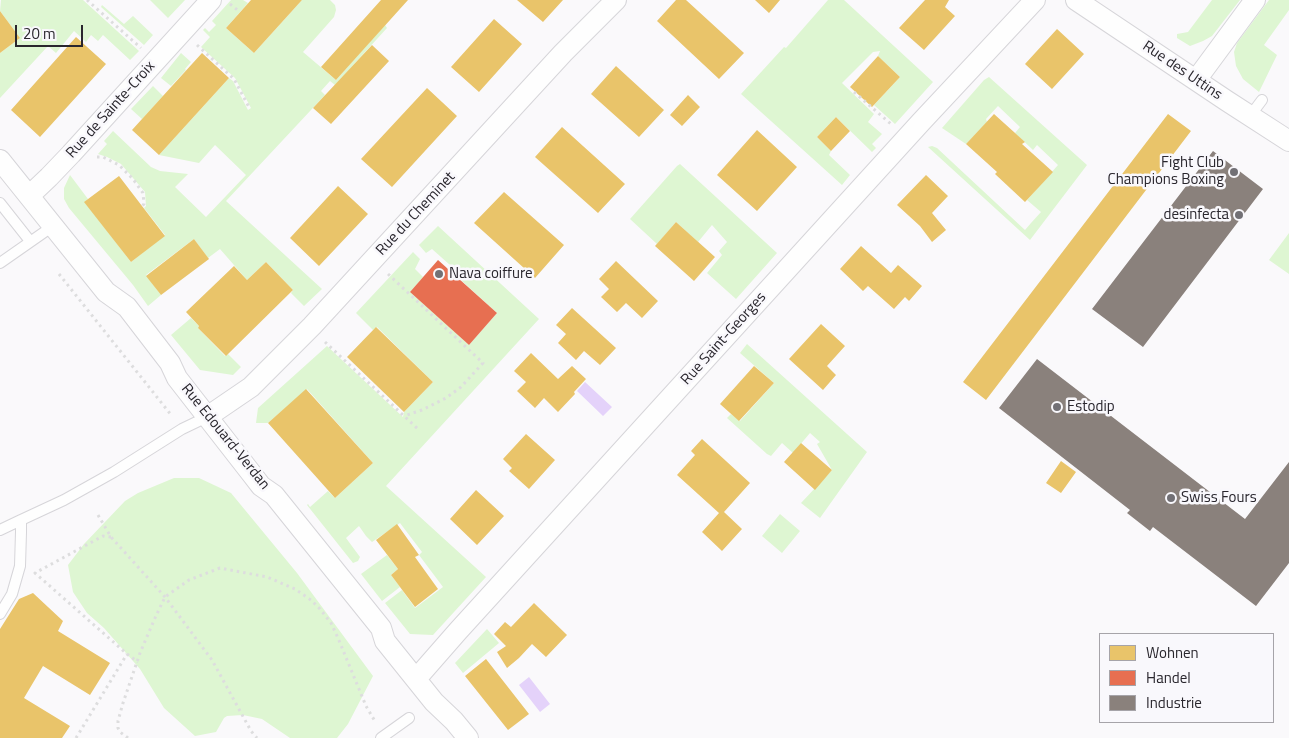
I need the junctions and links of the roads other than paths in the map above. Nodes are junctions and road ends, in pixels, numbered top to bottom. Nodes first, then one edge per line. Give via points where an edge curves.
1 (211, 0) edge
2 (616, 0) edge
3 (1035, 0) edge
4 (1076, 0) edge
5 (1255, 0) edge
6 (1196, 80) junction
7 (1262, 100) dead end
8 (1250, 116) junction
9 (1289, 141) edge
10 (0, 160) edge
11 (28, 196) junction
12 (0, 203) edge
13 (53, 226) junction
14 (30, 242) junction
15 (0, 263) edge
16 (207, 417) junction
17 (20, 520) junction
18 (0, 530) edge
19 (0, 614) edge
20 (416, 679) junction
21 (409, 718) dead end
22 (384, 736) edge
23 (468, 738) edge

1 - 11 street, Rue de Sainte-Croix via 50,177
2 - 16 street, Rue du Cheminet via 563,53 312,326 251,387
3 - 20 street, Rue Saint-Georges
4 - 6 street, Rue des Uttins
5 - 6 street
6 - 8 street, Rue des Uttins
7 - 8 lane
8 - 9 street, Rue des Uttins
10 - 11 street, Rue Edouard-Verdan
11 - 13 street, Rue Edouard-Verdan
12 - 14 lane
13 - 14 lane
13 - 16 street, Rue Edouard-Verdan via 106,292 127,307
14 - 15 lane
16 - 17 lane via 64,500
16 - 20 street, Rue Edouard-Verdan via 381,628 385,641
17 - 18 lane
17 - 19 lane via 20,566 12,594
20 - 23 street, Rue Edouard-Verdan
21 - 22 lane

